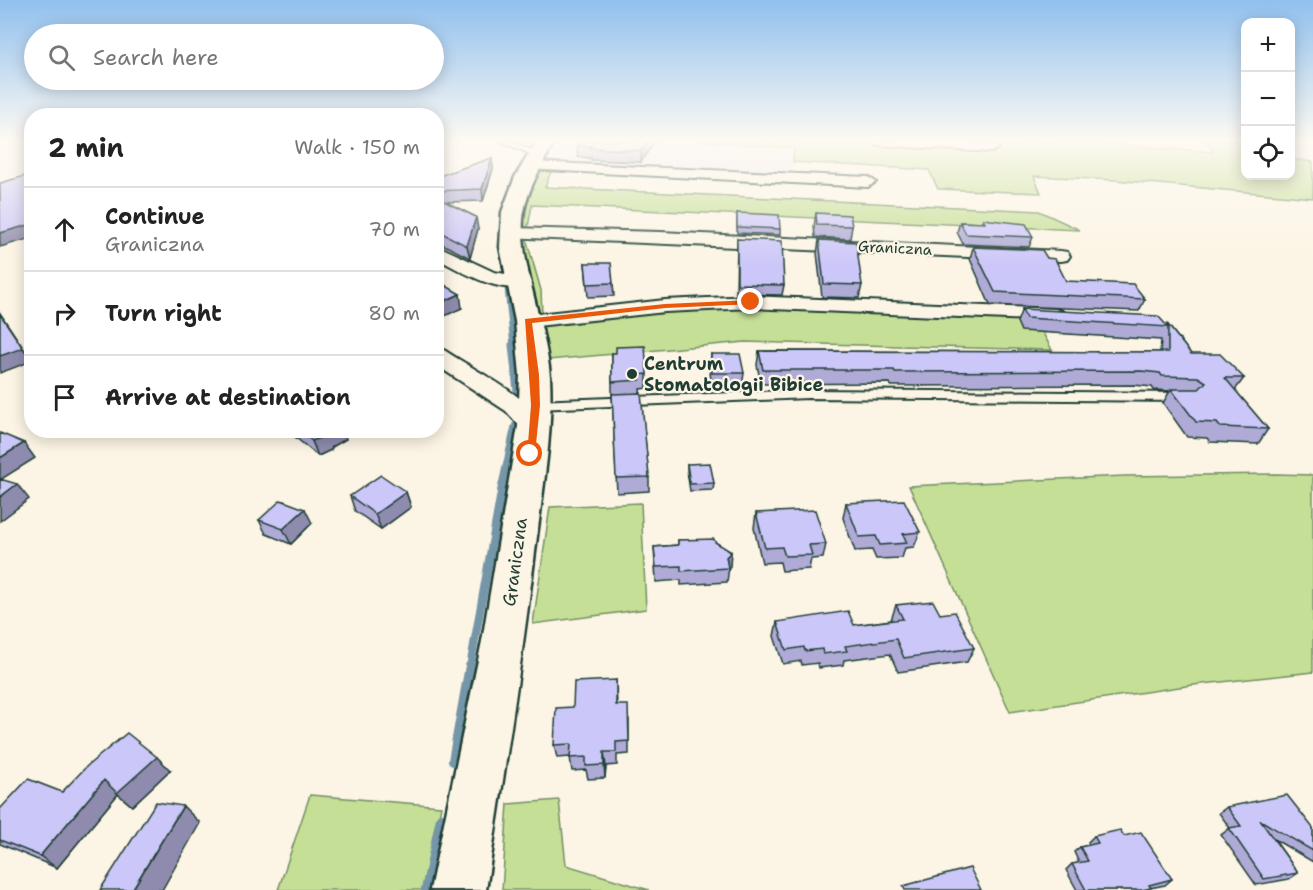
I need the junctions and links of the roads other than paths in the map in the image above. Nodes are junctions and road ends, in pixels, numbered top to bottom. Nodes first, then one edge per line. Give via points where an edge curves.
1 (526, 183) edge
2 (512, 233) junction
3 (444, 254) edge
4 (1061, 256) dead end
5 (520, 282) junction
6 (1071, 316) edge
7 (528, 321) junction
8 (444, 360) edge
9 (1189, 398) edge
10 (535, 415) junction
11 (458, 890) edge

1 - 2 street, Graniczna via 513,212
2 - 4 street, Graniczna
2 - 5 street, Graniczna
3 - 5 street via 490,279
5 - 7 street, Graniczna
6 - 7 street via 751,302 665,306
7 - 10 street, Graniczna
8 - 10 street via 514,406
9 - 10 lane via 808,394
10 - 11 street, Graniczna via 503,641

